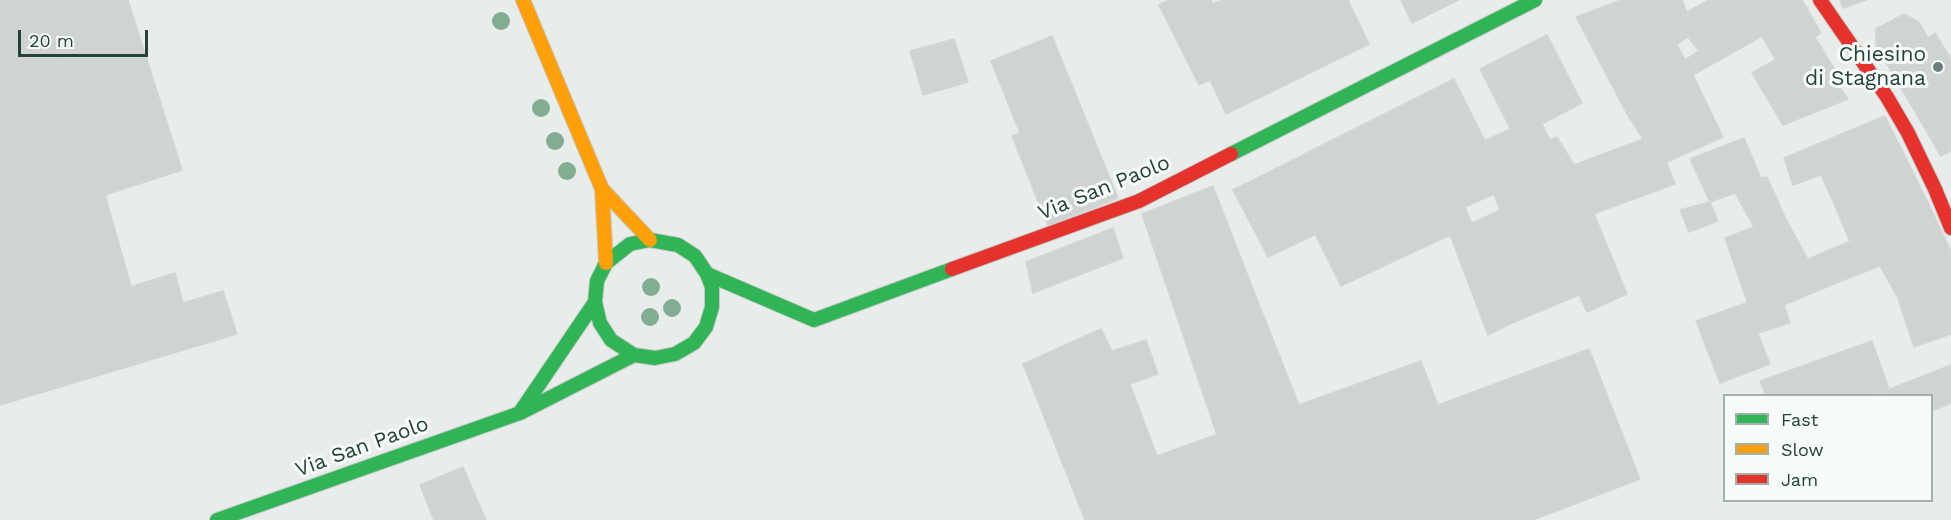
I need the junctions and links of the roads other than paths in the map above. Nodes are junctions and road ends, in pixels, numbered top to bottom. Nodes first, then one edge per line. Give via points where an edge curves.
1 (524, 0) edge
2 (1535, 0) edge
3 (1820, 0) edge
4 (602, 189) junction
5 (1951, 228) edge
6 (650, 240) junction
7 (606, 263) junction
8 (707, 273) junction
9 (595, 302) junction
10 (634, 354) junction
11 (520, 413) junction
12 (217, 520) edge

1 - 4 street
2 - 8 street, Via San Paolo via 1139,201 814,320
3 - 5 street via 1908,133
4 - 6 street
4 - 7 street
6 - 7 street via 630,244
6 - 8 street, Via San Paolo via 678,245 695,256
7 - 9 street via 597,281
8 - 10 street via 712,307 706,327 693,343 675,354 655,358
9 - 10 street via 600,323 611,340
9 - 11 street
10 - 11 street, Via San Paolo
11 - 12 street, Via San Paolo

